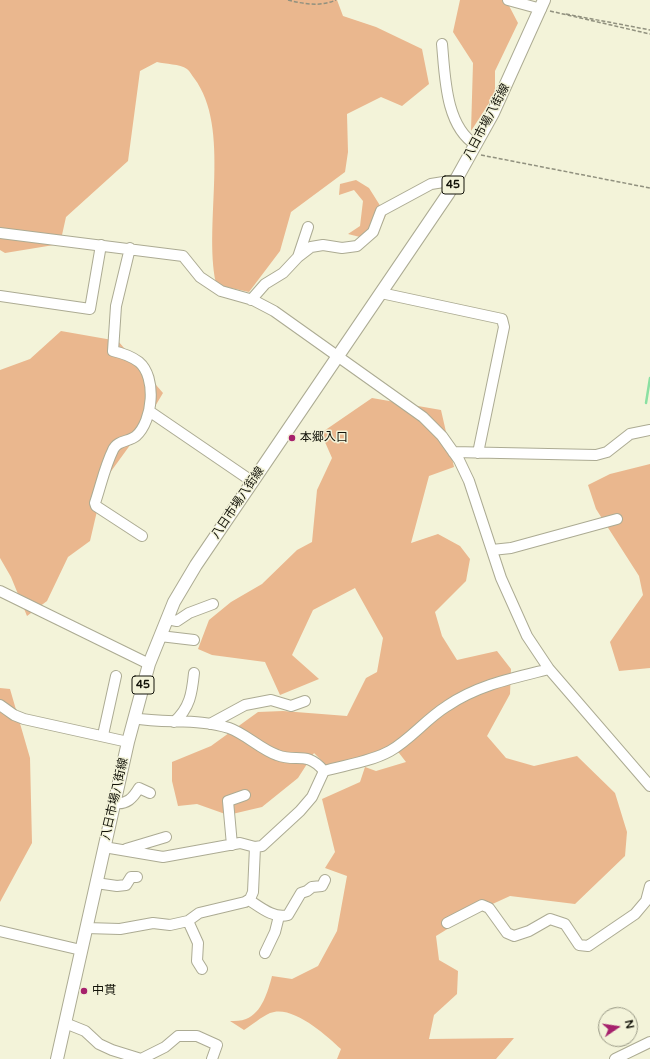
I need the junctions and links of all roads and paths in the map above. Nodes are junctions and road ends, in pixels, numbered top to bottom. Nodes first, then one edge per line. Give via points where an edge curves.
1 (288, 0) edge
2 (336, 0) edge
3 (508, 0) edge
4 (542, 4) edge
5 (650, 30) edge
6 (650, 34) edge
7 (442, 44) dead end
8 (473, 149) junction
9 (456, 180) junction
10 (650, 188) edge
11 (308, 227) dead end
12 (0, 233) edge
13 (102, 245) junction
14 (130, 248) junction
15 (298, 257) junction
16 (381, 294) junction
17 (0, 296) edge
18 (251, 300) junction
19 (338, 357) junction
20 (149, 411) junction
21 (650, 430) edge
22 (453, 452) junction
23 (478, 453) junction
24 (253, 482) junction
25 (617, 519) dead end
26 (142, 536) dead end
27 (492, 550) junction
28 (0, 591) edge
29 (213, 604) dead end
30 (167, 619) junction
31 (160, 636) junction
32 (194, 640) dead end
33 (149, 664) junction
34 (549, 670) junction
35 (194, 673) dead end
36 (116, 676) dead end
37 (305, 701) dead end
38 (0, 705) edge
39 (134, 718) junction
40 (174, 722) junction
41 (210, 724) junction
42 (103, 735) junction
43 (128, 742) junction
44 (324, 771) junction
45 (650, 786) edge
46 (150, 793) dead end
47 (245, 795) dead end
48 (114, 803) junction
49 (166, 838) dead end
50 (232, 845) junction
51 (104, 847) junction
52 (255, 847) junction
53 (125, 850) junction
54 (137, 877) dead end
55 (325, 880) dead end
56 (96, 883) junction
57 (650, 886) edge
58 (248, 900) junction
59 (280, 916) junction
60 (188, 921) junction
61 (447, 923) dead end
62 (86, 928) junction
63 (0, 931) edge
64 (81, 950) junction
65 (265, 953) dead end
66 (202, 968) dead end
67 (65, 1023) junction
68 (650, 1042) edge
69 (57, 1059) edge
70 (141, 1059) edge
71 (212, 1059) edge
72 (615, 1059) edge

1 - 2 path via 309,5
3 - 4 street
4 - 5 path
4 - 6 path
4 - 8 main road, 八日市場八街線 / 45 via 511,76
7 - 8 street via 452,114
8 - 9 main road, 八日市場八街線 / 45
8 - 10 path
9 - 15 street via 431,184 381,211 373,232 357,246 311,247
9 - 16 main road, 八日市場八街線 / 45
11 - 15 street
12 - 13 street
13 - 14 street
13 - 17 street via 90,309
14 - 18 street via 183,256 200,277 220,291
14 - 20 street via 116,306 113,350 127,355 142,366 148,379 151,398
15 - 18 street via 283,274 265,284
16 - 19 main road, 八日市場八街線 / 45
16 - 23 street via 502,319 504,327
18 - 19 street via 274,311
19 - 22 street via 422,417 442,436
19 - 24 main road, 八日市場八街線 / 45
20 - 24 street
20 - 26 street via 137,434 113,448 95,503
21 - 23 street via 630,434 607,452 596,455
22 - 23 street
22 - 27 street via 469,481
24 - 30 main road, 八日市場八街線 / 45 via 183,585
25 - 27 street via 511,548
27 - 34 street via 513,607 527,636
28 - 33 street
29 - 30 street via 176,621
30 - 31 main road, 八日市場八街線 / 45
31 - 32 street
31 - 33 main road, 八日市場八街線 / 45
33 - 39 main road, 八日市場八街線 / 45
34 - 44 street via 496,682 467,694 420,725 407,740 390,751
34 - 45 street
35 - 40 street via 188,706
36 - 42 street
37 - 41 street via 291,706 271,700 245,705
38 - 42 street via 24,719
39 - 40 street
39 - 43 main road, 八日市場八街線 / 45
40 - 41 street
41 - 44 street via 230,729 278,756 307,758 316,762
42 - 43 street
43 - 48 main road, 八日市場八街線 / 45
44 - 52 street via 312,797 300,811 268,842
46 - 48 street via 139,788 134,797 126,802
47 - 50 street via 228,801
48 - 51 main road, 八日市場八街線 / 45
49 - 53 street
50 - 52 street via 240,843
50 - 53 street via 163,858
51 - 53 street
51 - 56 main road, 八日市場八街線 / 45
52 - 58 street via 253,892
54 - 56 street via 131,877 126,885
55 - 59 street via 322,886 312,886 301,893 288,915
56 - 62 main road, 八日市場八街線 / 45
57 - 61 street via 646,901 635,914 588,946 580,945 564,924 550,919 514,936 507,933 489,908 482,905
58 - 59 street
58 - 60 street via 199,913
59 - 65 street
60 - 62 street via 170,925 153,923 120,929
60 - 66 street via 198,943 197,961
62 - 64 main road, 八日市場八街線 / 45
63 - 64 street
64 - 67 main road, 八日市場八街線 / 45
67 - 69 main road, 八日市場八街線 / 45
67 - 70 street via 85,1031 99,1044
68 - 72 street
70 - 71 street via 165,1048 178,1036 186,1035 197,1036 217,1045

